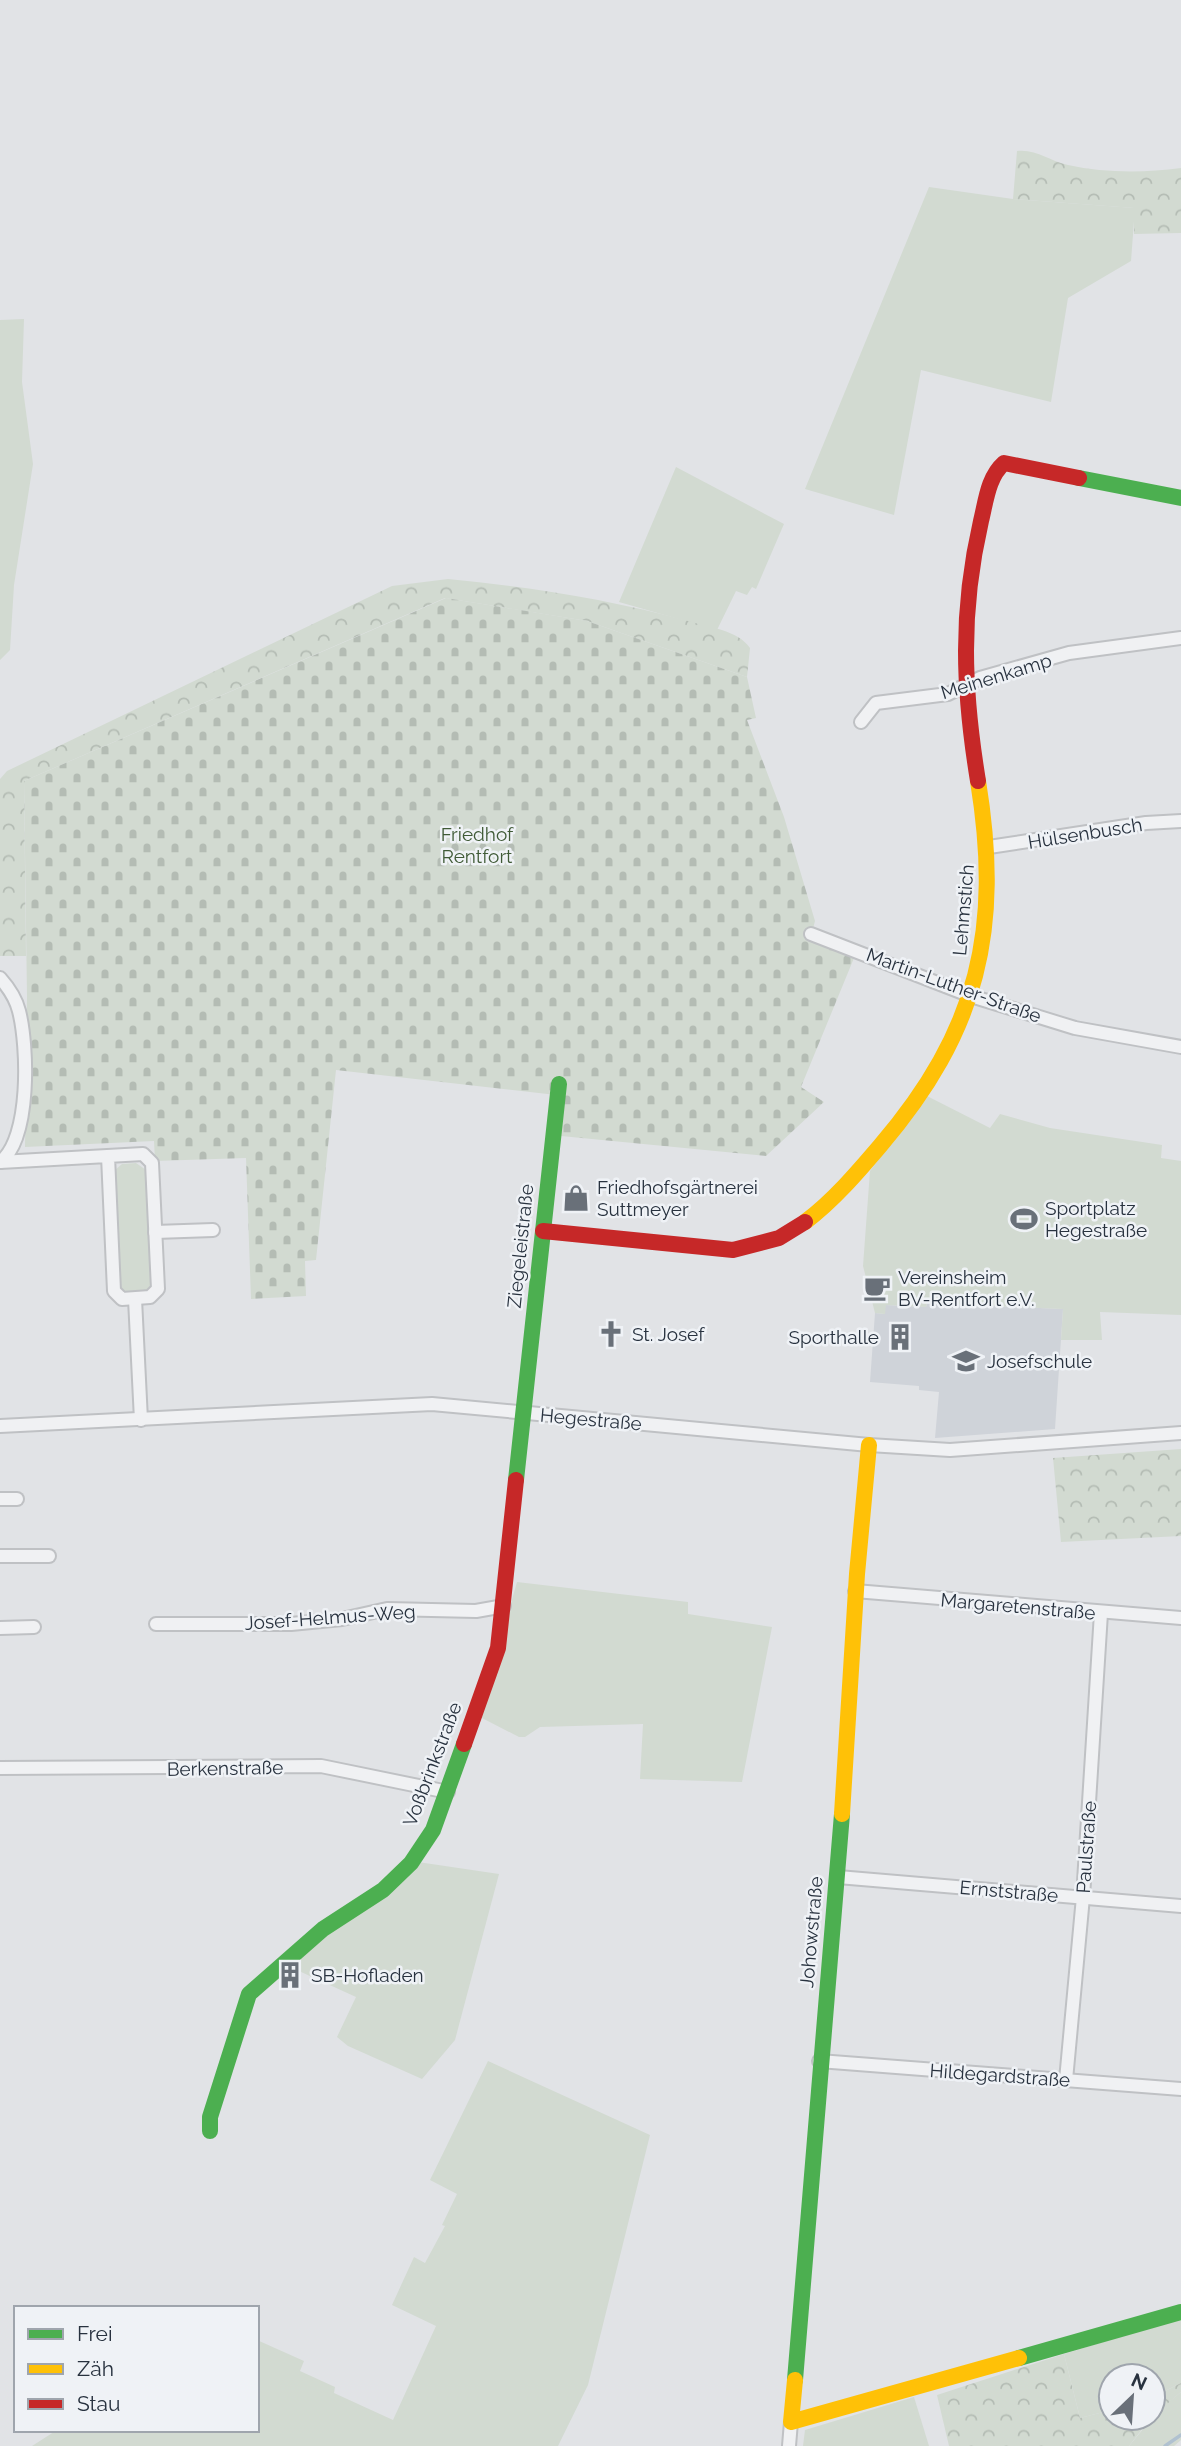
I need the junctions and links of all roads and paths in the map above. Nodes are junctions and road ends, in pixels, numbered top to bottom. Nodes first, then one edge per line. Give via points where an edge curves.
1 (1181, 498) edge
2 (1181, 638) edge
3 (965, 688) junction
4 (861, 722) dead end
5 (1181, 821) edge
6 (989, 847) junction
7 (811, 934) dead end
8 (0, 978) edge
9 (971, 996) junction
10 (1181, 1047) edge
11 (559, 1084) dead end
12 (108, 1156) junction
13 (0, 1162) edge
14 (213, 1230) dead end
15 (543, 1231) junction
16 (155, 1232) junction
17 (135, 1299) junction
18 (524, 1413) junction
19 (141, 1420) junction
20 (0, 1426) edge
21 (1181, 1433) edge
22 (869, 1445) junction
23 (0, 1499) edge
24 (17, 1499) dead end
25 (0, 1556) edge
26 (49, 1556) dead end
27 (855, 1591) junction
28 (504, 1606) junction
29 (1101, 1613) junction
30 (1181, 1618) edge
31 (156, 1624) dead end
32 (34, 1627) dead end
33 (0, 1628) edge
34 (0, 1768) edge
35 (448, 1792) junction
36 (838, 1877) junction
37 (1083, 1898) junction
38 (1181, 1906) edge
39 (819, 2060) junction
40 (1066, 2080) junction
41 (1181, 2089) edge
42 (210, 2131) dead end
43 (1181, 2312) edge
44 (791, 2422) junction
45 (789, 2446) edge

1 - 3 street, Lehmstich via 1000,465 993,475 972,571 964,626
2 - 3 street, Meinenkamp via 1069,653 980,678
3 - 4 street, Meinenkamp via 876,703
3 - 6 street, Lehmstich
5 - 6 street, Hülsenbusch
6 - 9 street, Lehmstich via 986,925
7 - 9 street, Martin-Luther-Straße
8 - 13 street via 19,1009 23,1085 20,1133
9 - 10 street, Martin-Luther-Straße via 1075,1028
9 - 15 street, Lehmstich via 922,1095 829,1202 791,1234 738,1250
11 - 15 street, Ziegeleistraße
12 - 13 street
12 - 16 street via 143,1154 152,1163
12 - 17 street via 114,1291 122,1299
14 - 16 street
15 - 18 street, Ziegeleistraße
16 - 17 street via 158,1289 150,1297
17 - 19 street
18 - 19 street, Hegestraße via 432,1404
18 - 22 street, Hegestraße
18 - 28 street, Voßbrinkstraße
19 - 20 street, Hegestraße
21 - 22 street, Hegestraße via 950,1450
22 - 27 street, Johowstraße
23 - 24 street
25 - 26 street
27 - 29 street, Margaretenstraße
27 - 36 street, Johowstraße
28 - 31 street, Josef-Helmus-Weg via 476,1611 387,1609 291,1624
28 - 35 street, Voßbrinkstraße via 498,1648
29 - 30 street, Margaretenstraße
29 - 37 street, Paulstraße
32 - 33 street
34 - 35 street, Berkenstraße via 321,1766
35 - 42 street, Voßbrinkstraße via 433,1830 411,1863 383,1890 323,1929 250,1994 210,2117
36 - 37 street, Ernststraße
36 - 39 street, Johowstraße
37 - 38 street, Ernststraße
37 - 40 street, Paulstraße
39 - 40 street, Hildegardstraße
39 - 44 street, Johowstraße
40 - 41 street, Hildegardstraße
43 - 44 street
44 - 45 street, Johowstraße

